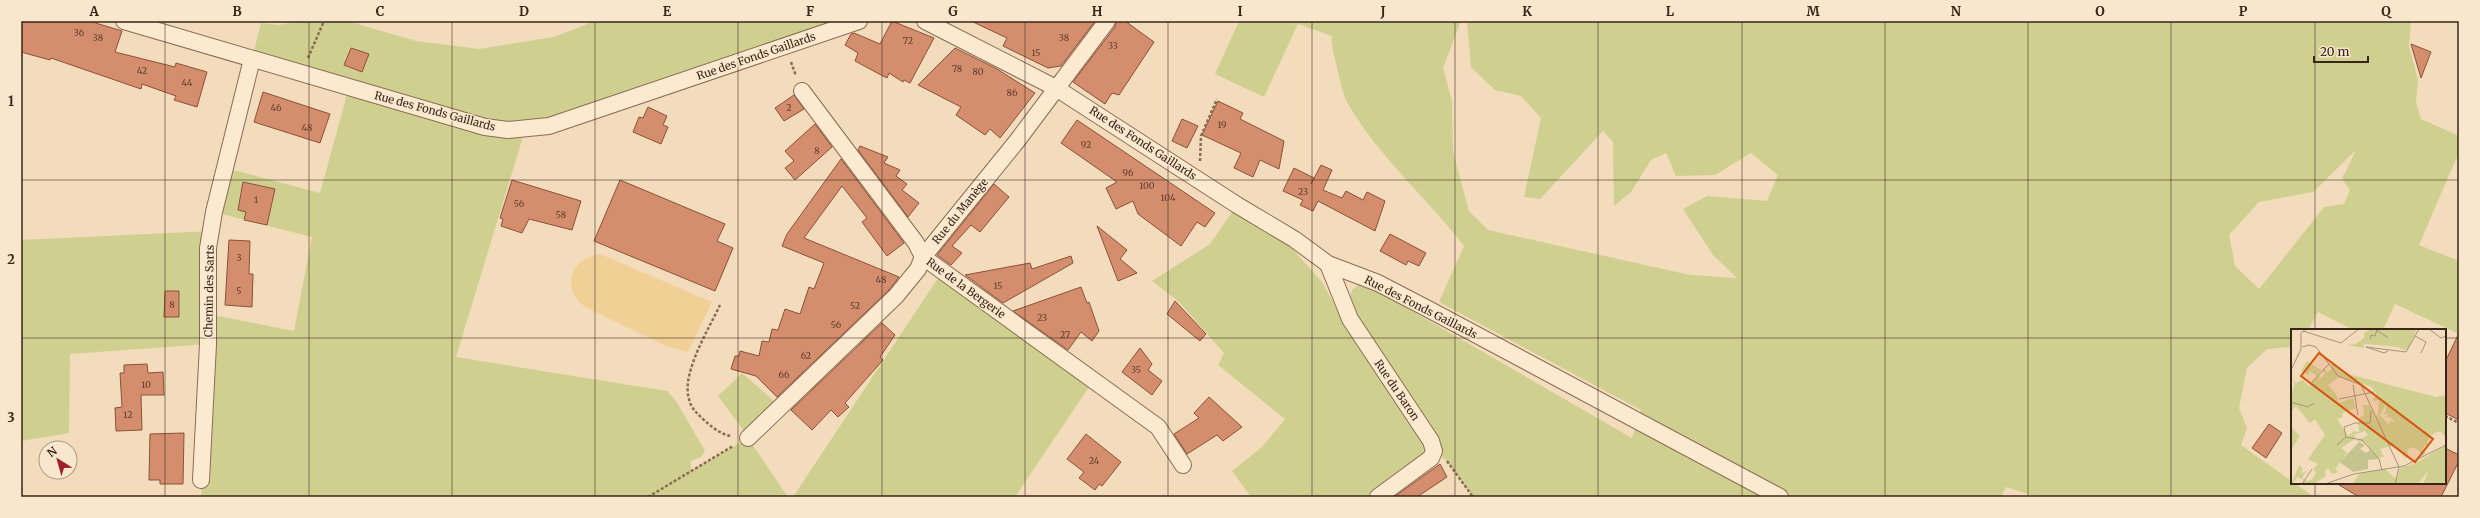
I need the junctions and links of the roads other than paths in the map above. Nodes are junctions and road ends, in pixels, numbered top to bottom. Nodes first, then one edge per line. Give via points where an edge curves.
1 (124, 21) edge
2 (859, 21) edge
3 (925, 21) edge
4 (1107, 21) edge
5 (252, 59) junction
6 (1056, 88) junction
7 (802, 92) road end
8 (923, 256) junction
9 (1328, 264) junction
10 (748, 438) road end
11 (1183, 465) dead end
12 (201, 480) dead end
13 (1378, 497) edge
14 (1780, 497) edge

1 - 5 street, Rue des Fonds Gaillards
2 - 5 street, Rue des Fonds Gaillards via 549,126 525,130 485,127
3 - 6 street, Rue des Fonds Gaillards
4 - 6 street, Rue du Manège
5 - 12 street, Chemin des Sarts via 214,212 208,248 208,344
6 - 8 street, Rue du Manège via 1017,141
6 - 9 street, Rue des Fonds Gaillards via 1237,206 1294,239
7 - 8 street, Rue de la Bergerie via 916,243
8 - 10 street, Rue du Manège via 918,269 896,296
8 - 11 street, Rue de la Bergerie via 1158,428
9 - 13 street, Rue du Baron via 1350,319 1431,441 1434,451 1431,458
9 - 14 street, Rue des Fonds Gaillards via 1378,283 1424,306

